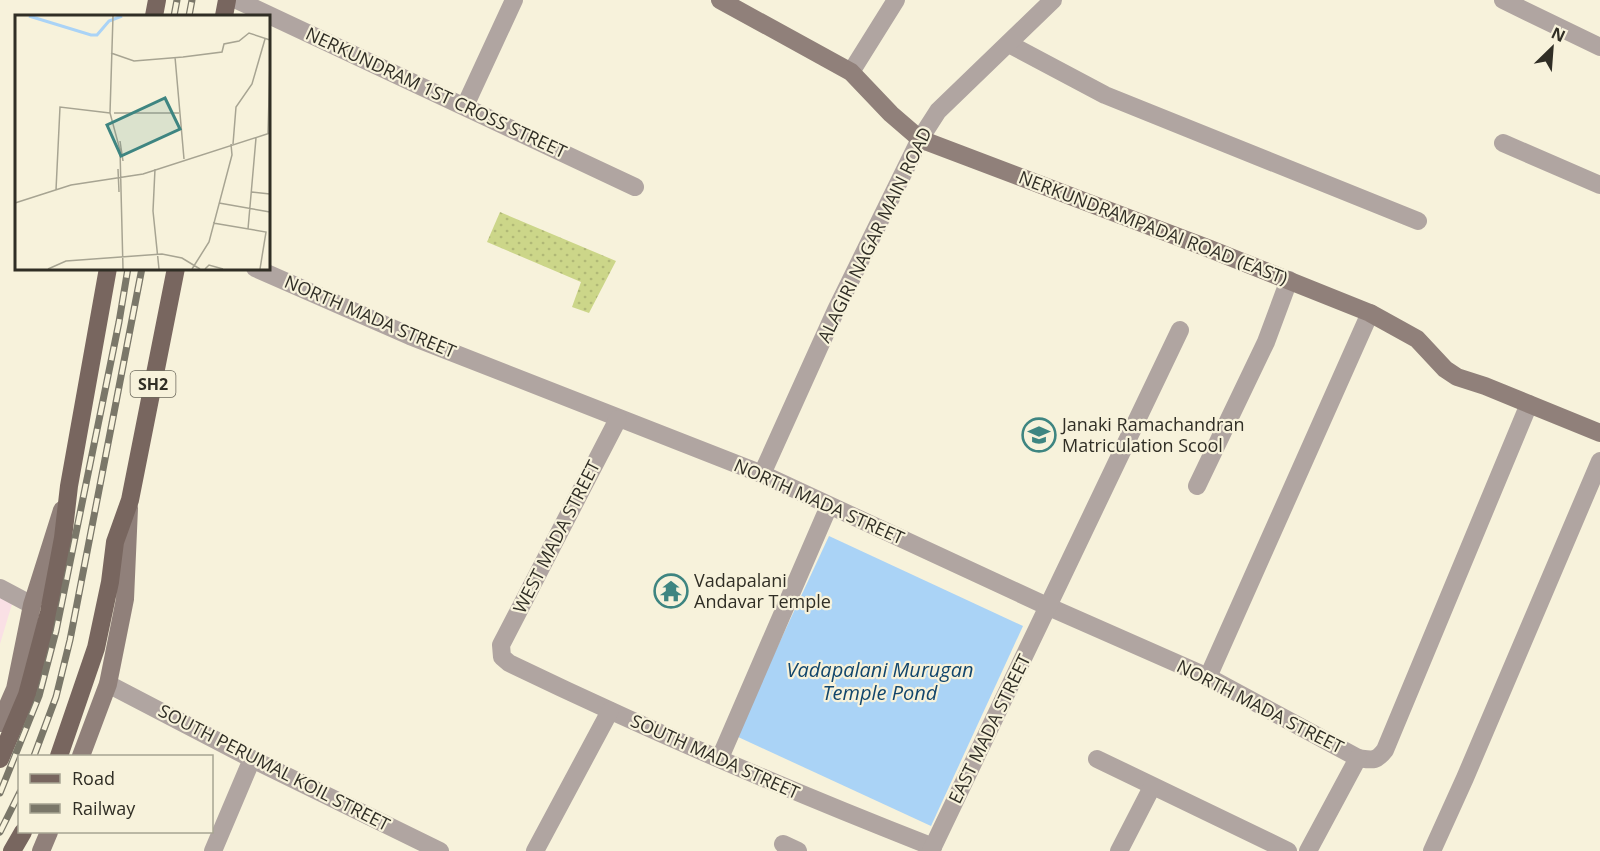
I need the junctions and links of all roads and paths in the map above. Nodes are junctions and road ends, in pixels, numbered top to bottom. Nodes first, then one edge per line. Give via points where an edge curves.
1 (157, 0) edge
2 (227, 0) edge
3 (237, 0) edge
4 (514, 0) edge
5 (720, 0) edge
6 (896, 0) edge
7 (1053, 0) edge
8 (1503, 0) edge
9 (154, 15) edge
10 (224, 15) edge
11 (269, 15) edge
12 (270, 15) edge
13 (1009, 44) junction
14 (1600, 47) edge
15 (851, 72) junction
16 (465, 106) junction
17 (920, 139) junction
18 (1503, 143) dead end
19 (1600, 185) edge
20 (635, 187) dead end
21 (1418, 222) dead end
22 (108, 270) edge
23 (176, 270) edge
24 (260, 270) edge
25 (1289, 280) junction
26 (1370, 313) junction
27 (1180, 330) dead end
28 (1529, 404) junction
29 (618, 419) junction
30 (1600, 433) edge
31 (1600, 461) edge
32 (762, 474) junction
33 (69, 486) junction
34 (1197, 486) dead end
35 (130, 500) junction
36 (829, 506) junction
37 (0, 588) edge
38 (32, 605) junction
39 (1049, 607) junction
40 (502, 657) joint
41 (1208, 677) junction
42 (108, 684) junction
43 (610, 711) junction
44 (0, 723) edge
45 (59, 755) edge
46 (81, 755) edge
47 (720, 758) junction
48 (0, 759) edge
49 (252, 759) junction
50 (1097, 759) dead end
51 (1365, 759) junction
52 (1152, 787) junction
53 (22, 833) edge
54 (48, 833) edge
55 (932, 849) edge
56 (12, 851) edge
57 (41, 851) edge
58 (213, 851) edge
59 (440, 851) edge
60 (535, 851) edge
61 (1119, 851) edge
62 (1288, 851) edge
63 (1308, 851) edge
64 (1431, 851) edge

1 - 9 main road
2 - 10 main road
3 - 11 street, NERKUNDRAM 1ST CROSS STREET
4 - 16 street
5 - 15 street, NERKUNDRAMPADAI ROAD (EAST)
6 - 15 street
7 - 13 street, ALAGIRI NAGAR MAIN ROAD
8 - 14 street
12 - 16 street, NERKUNDRAM 1ST CROSS STREET
13 - 17 street, ALAGIRI NAGAR MAIN ROAD via 938,111
13 - 21 street via 1105,95
15 - 17 street, NERKUNDRAMPADAI ROAD (EAST)
16 - 20 street, NERKUNDRAM 1ST CROSS STREET
17 - 25 street, NERKUNDRAMPADAI ROAD (EAST)
17 - 32 street, ALAGIRI NAGAR MAIN ROAD via 836,310
18 - 19 street
22 - 33 main road
23 - 35 main road, SH2
24 - 29 street, NORTH MADA STREET via 410,336
25 - 26 street, NERKUNDRAMPADAI ROAD (EAST)
25 - 34 street via 1266,342
26 - 28 street, NERKUNDRAMPADAI ROAD (EAST) via 1417,339 1457,377
26 - 41 street
27 - 39 street, EAST MADA STREET
28 - 30 street, NERKUNDRAMPADAI ROAD (EAST)
28 - 51 street via 1385,750 1380,757
29 - 32 street, NORTH MADA STREET
29 - 40 street, WEST MADA STREET via 501,645
31 - 64 street
32 - 36 street, NORTH MADA STREET
33 - 38 street
33 - 48 main road via 49,612 27,695
35 - 42 street via 125,599
35 - 45 main road, SH2 via 115,542 96,648
36 - 39 street, NORTH MADA STREET
36 - 47 street
37 - 38 street
38 - 44 street via 15,689
39 - 41 street, NORTH MADA STREET
39 - 55 street, EAST MADA STREET
40 - 43 street, SOUTH MADA STREET
41 - 51 street, NORTH MADA STREET
42 - 46 street
42 - 49 street, SOUTH PERUMAL KOIL STREET
43 - 47 street, SOUTH MADA STREET
43 - 60 street
47 - 55 street, SOUTH MADA STREET
49 - 58 street
49 - 59 street, SOUTH PERUMAL KOIL STREET
50 - 52 street
51 - 63 street
52 - 61 street
52 - 62 street
53 - 56 main road
54 - 57 street

